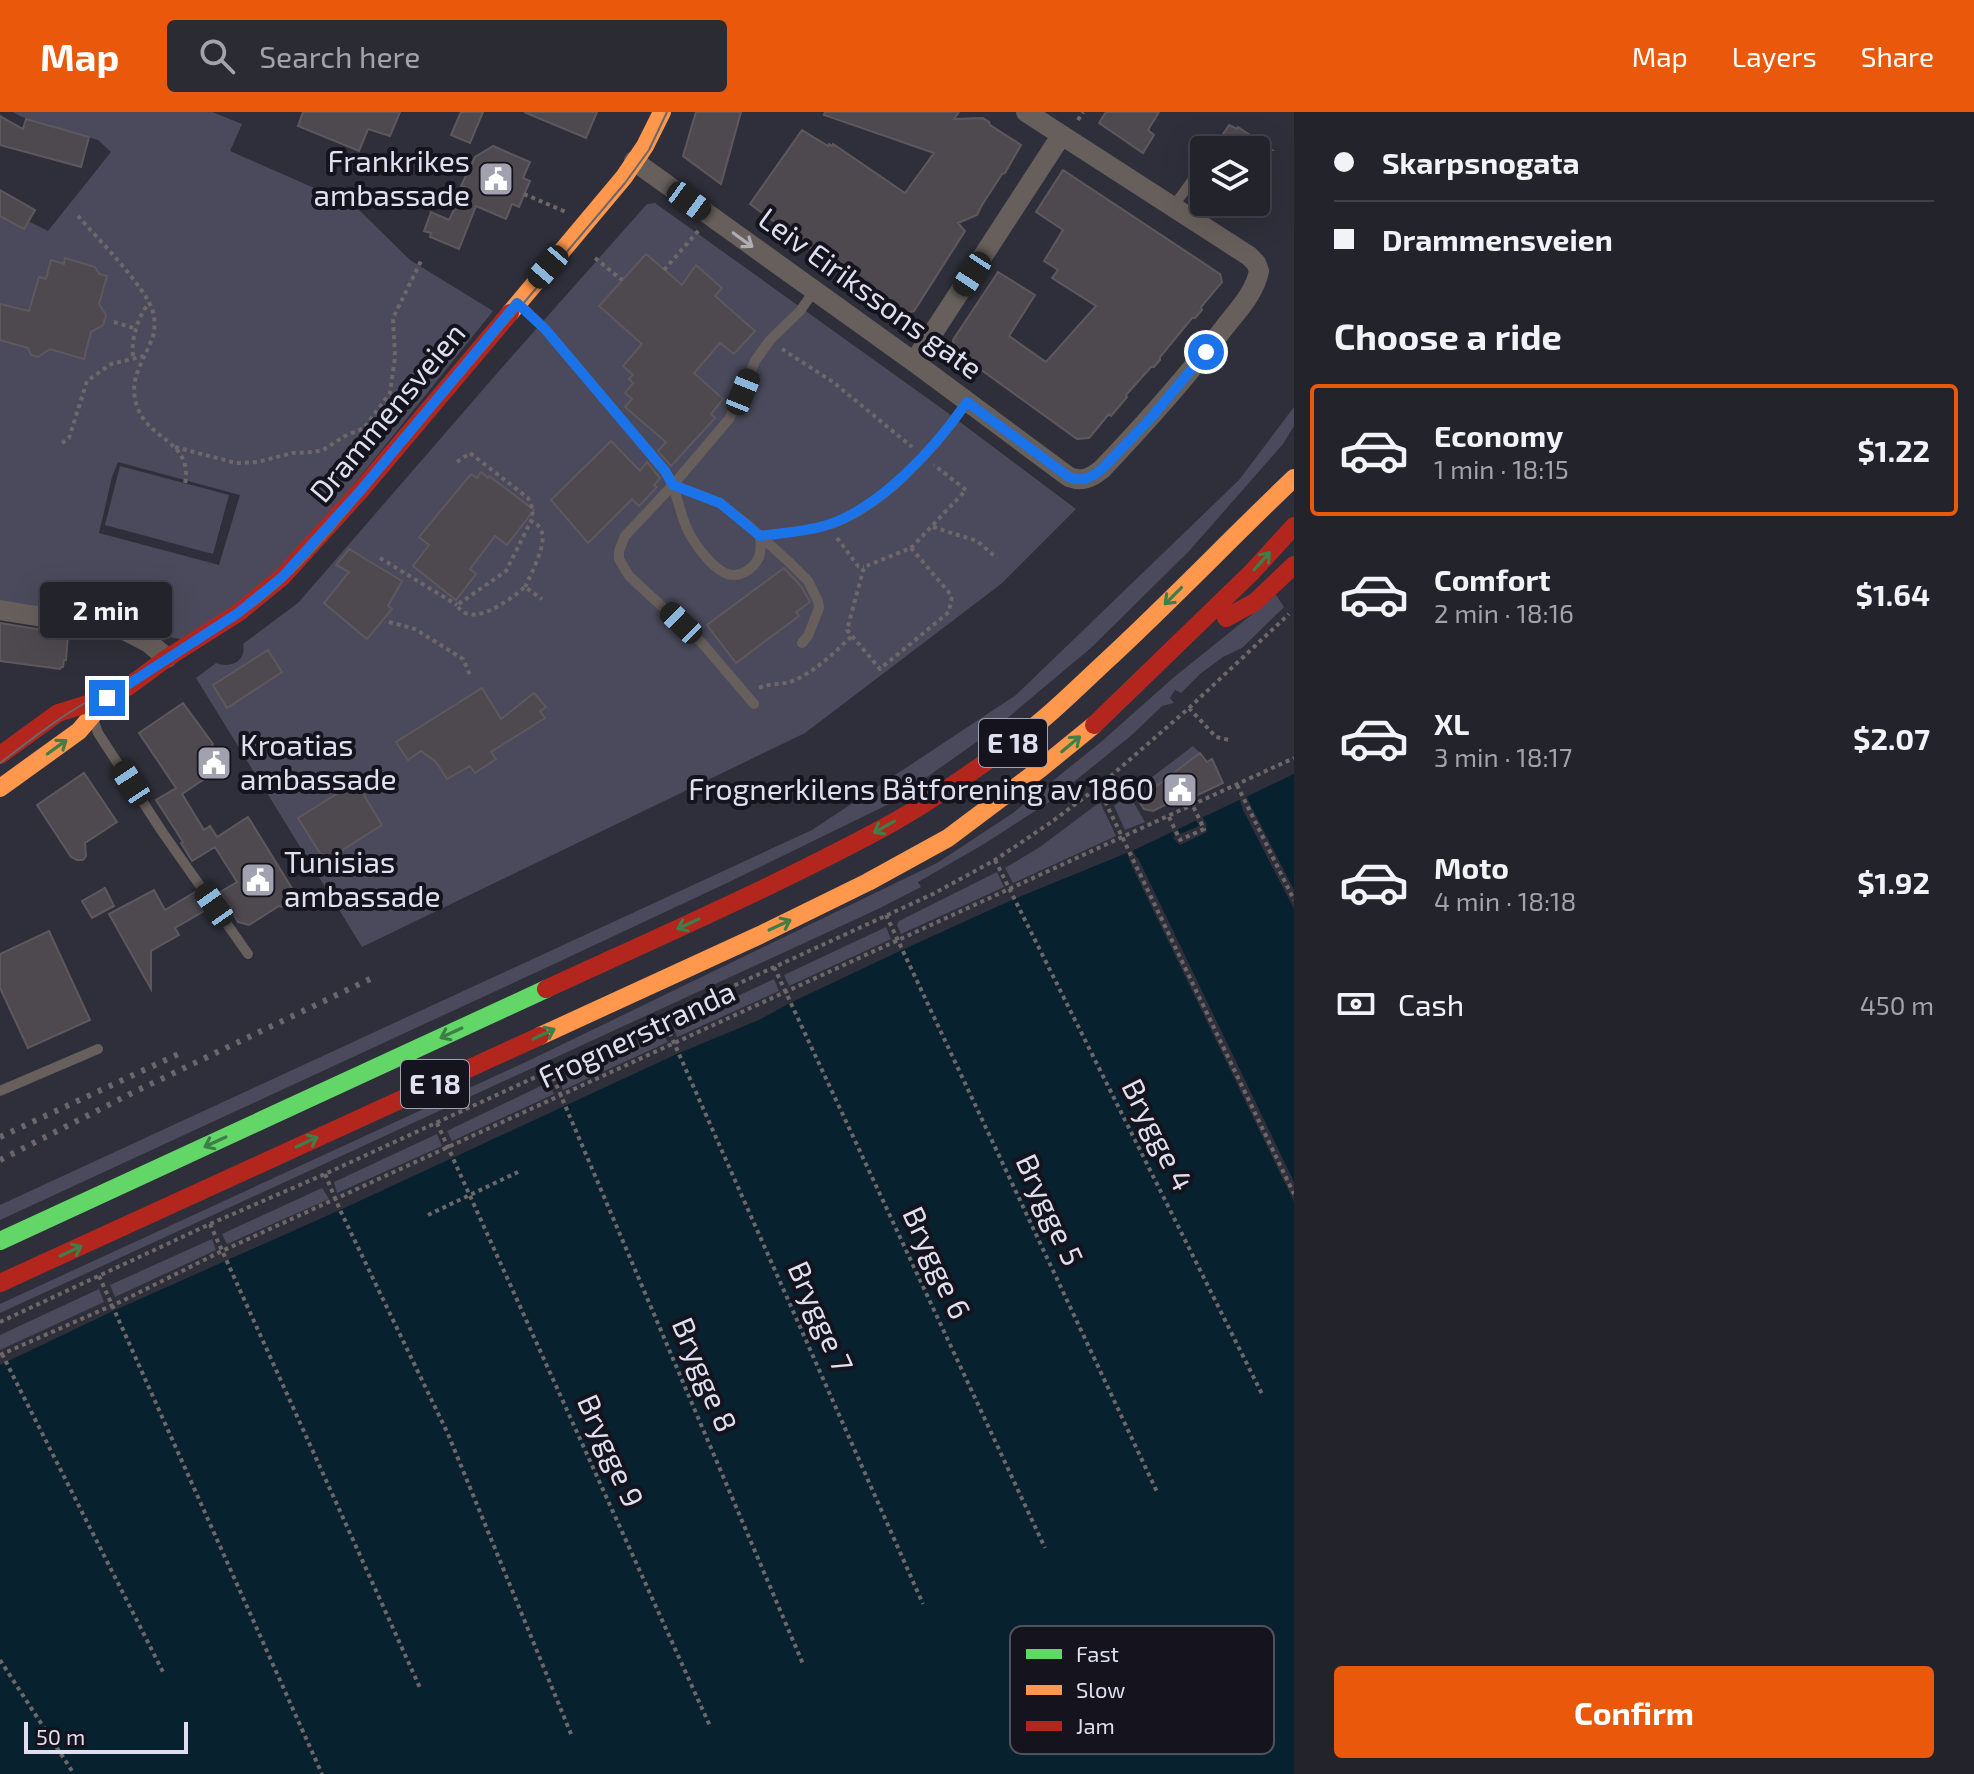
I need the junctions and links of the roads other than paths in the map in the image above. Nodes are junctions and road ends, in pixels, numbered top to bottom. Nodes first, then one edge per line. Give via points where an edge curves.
1 (662, 112) edge
2 (1026, 112) edge
3 (1061, 136) junction
4 (634, 161) junction
5 (1190, 183) edge
6 (1173, 207) junction
7 (814, 291) junction
8 (517, 303) junction
9 (914, 362) junction
10 (967, 402) junction
11 (1290, 470) edge
12 (673, 485) junction
13 (1294, 526) edge
14 (760, 536) junction
15 (1294, 565) edge
16 (0, 610) edge
17 (1187, 634) junction
18 (802, 643) dead end
19 (167, 658) junction
20 (751, 700) road end
21 (87, 711) junction
22 (0, 755) edge
23 (0, 788) edge
24 (248, 954) dead end
25 (98, 1049) dead end
26 (0, 1091) edge
27 (0, 1241) edge
28 (0, 1283) edge

1 - 4 main road, Drammensveien
2 - 3 street
3 - 6 street
3 - 9 street
4 -> 7 street, Leiv Eirikssons gate
4 - 8 main road, Drammensveien
5 - 6 lane
6 - 10 street, Leiv Eirikssons gate via 1249,256 1259,271 1254,289 1206,352 1102,469 1085,480 1069,477
7 - 9 street, Leiv Eirikssons gate
7 - 12 lane via 770,340 729,419
8 - 12 lane via 545,329
8 - 19 main road, Drammensveien via 282,577 238,613
9 - 10 street, Leiv Eirikssons gate
10 - 14 lane via 923,457 869,504 828,525
11 -> 27 main road, E 18 via 1228,540 1068,697 1015,742 885,827 758,892
12 - 14 lane via 720,503
12 - 14 lane via 698,548 726,574 740,575 755,564
12 - 20 lane via 625,536 619,559 629,576 702,643
17 -> 13 main road, E 18
14 - 18 lane via 808,581 818,601 817,617
15 - 17 main road via 1248,609
16 - 19 street via 124,630
28 -> 17 main road, E 18 via 868,882 948,838 1040,769 1095,724
19 - 21 main road, Drammensveien
21 - 22 main road, Drammensveien via 58,713
23 -> 21 main road, Drammensveien via 79,731
21 - 24 lane
25 - 26 lane

